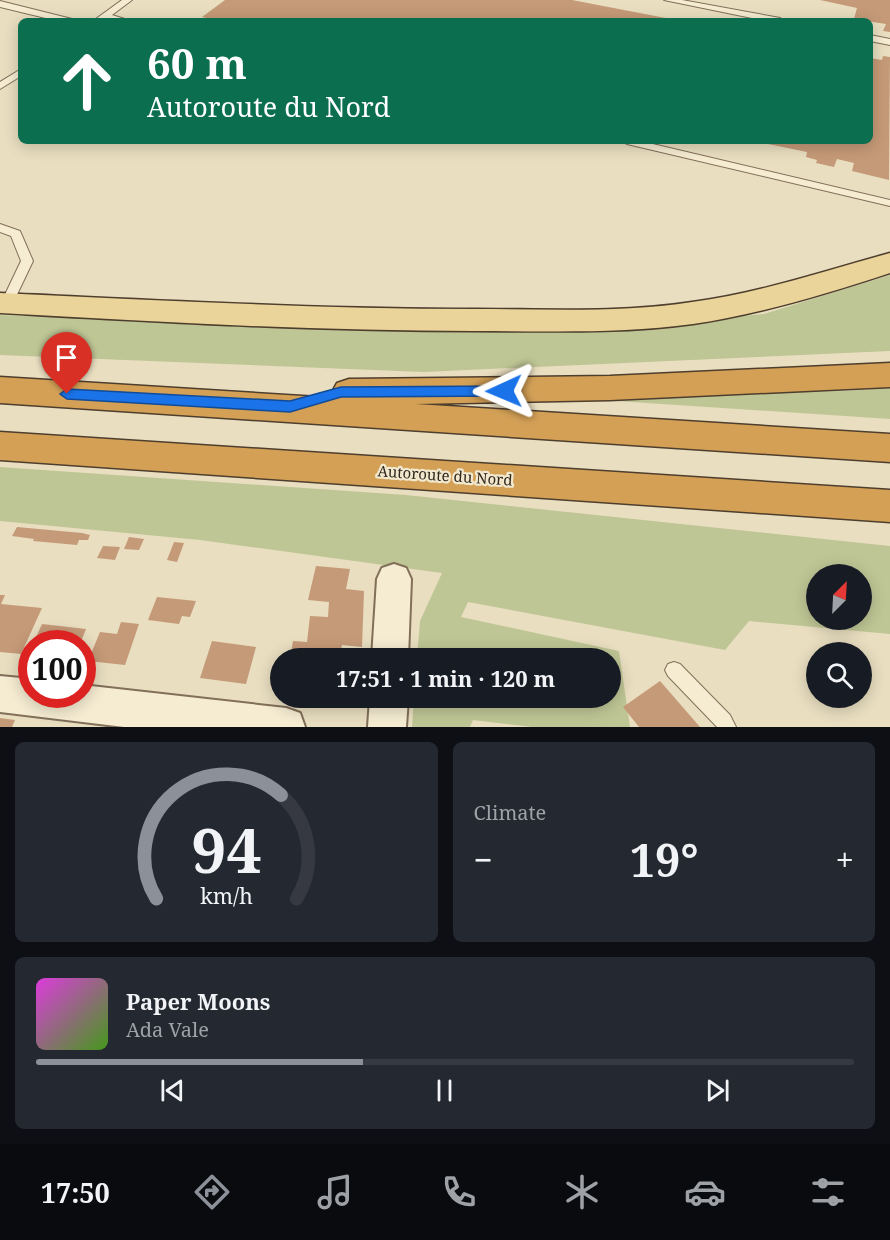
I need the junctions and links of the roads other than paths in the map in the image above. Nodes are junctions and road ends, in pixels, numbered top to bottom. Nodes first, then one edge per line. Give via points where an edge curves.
1 (128, 0) edge
2 (668, 0) edge
3 (744, 2) dead end
4 (0, 4) edge
5 (739, 13) junction
6 (57, 18) edge
7 (101, 18) edge
8 (765, 18) edge
9 (873, 39) edge
10 (890, 42) edge
11 (18, 74) edge
12 (0, 86) edge
13 (640, 144) edge
14 (890, 203) edge
15 (0, 228) edge
16 (16, 234) junction
17 (0, 240) edge
18 (890, 263) edge
19 (3, 303) edge
20 (890, 375) edge
21 (0, 390) edge
22 (290, 406) junction
23 (0, 446) edge
24 (890, 448) edge
25 (890, 506) edge
26 (394, 579) dead end
27 (391, 648) edge
28 (674, 670) dead end
29 (0, 694) edge
30 (388, 708) edge
31 (286, 727) edge
32 (387, 727) edge
33 (727, 727) edge

1 - 7 lane
2 - 5 lane
3 - 5 lane
4 - 6 lane
5 - 8 lane
9 - 10 lane
11 - 12 lane
13 - 14 lane
15 - 16 lane
16 - 17 lane
16 - 19 lane via 27,261
18 - 19 main road via 769,299 690,314 642,317 323,318
20 - 22 highway via 541,390 341,392
21 - 22 highway
22 - 24 highway
23 - 25 highway, Autoroute du Nord
26 - 27 street
28 - 33 lane
29 - 31 street
30 - 32 street

